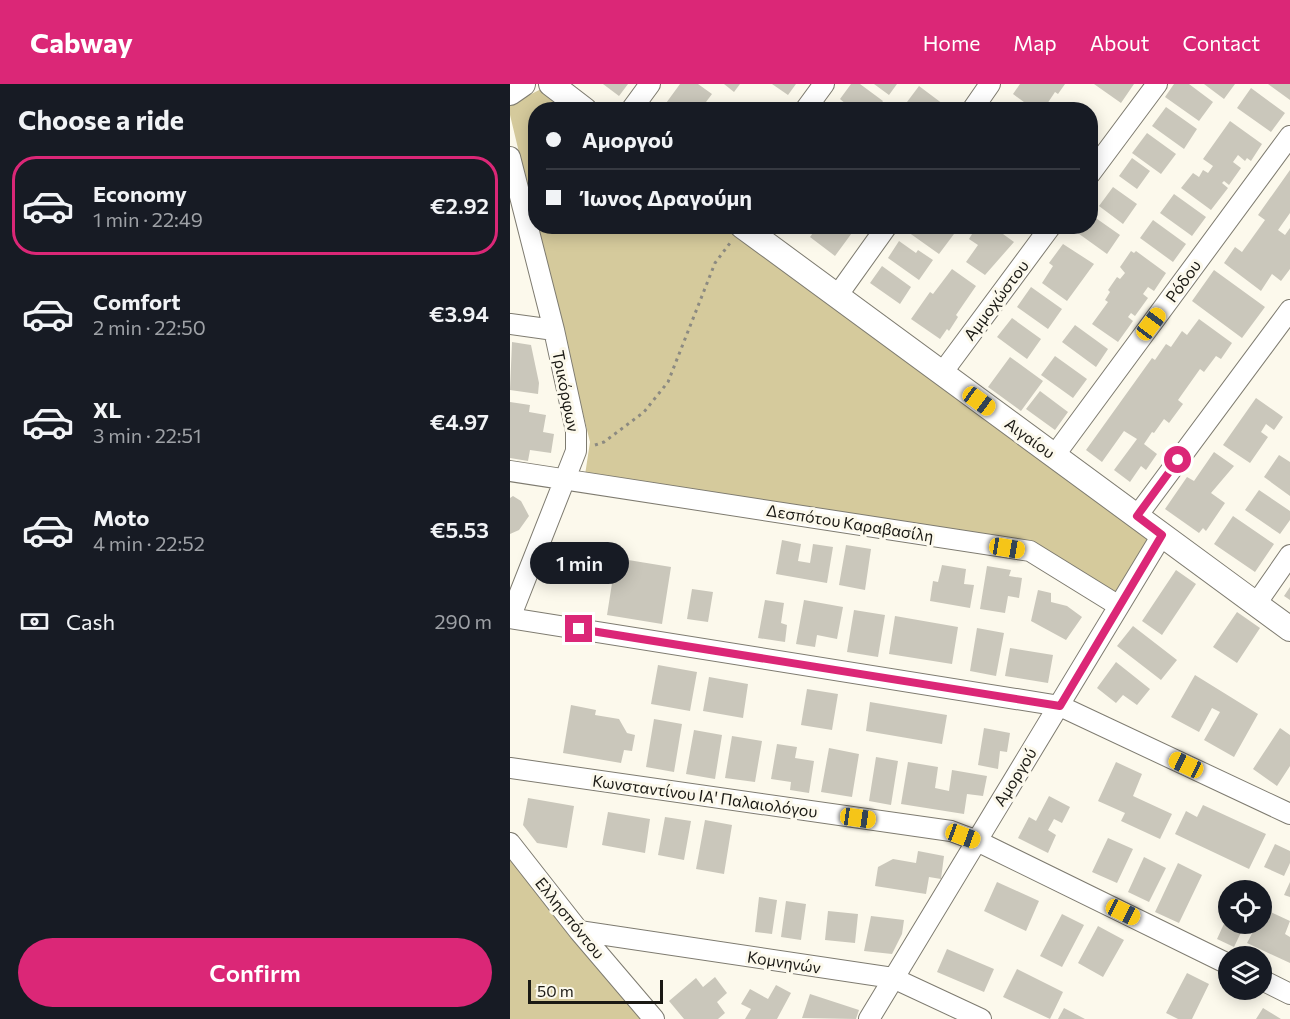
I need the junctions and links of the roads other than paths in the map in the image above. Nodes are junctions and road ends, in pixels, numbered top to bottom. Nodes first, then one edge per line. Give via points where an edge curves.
1 (523, 84) edge
2 (551, 84) edge
3 (650, 84) edge
4 (824, 84) edge
5 (990, 84) edge
6 (1157, 84) edge
7 (510, 93) edge
8 (575, 102) edge
9 (637, 102) edge
10 (811, 102) edge
11 (978, 102) edge
12 (1290, 136) edge
13 (510, 157) edge
14 (1098, 163) edge
15 (513, 180) edge
16 (752, 234) edge
17 (881, 234) edge
18 (1045, 234) edge
19 (837, 296) junction
20 (1290, 310) edge
21 (510, 324) edge
22 (554, 330) junction
23 (942, 373) junction
24 (1054, 456) junction
25 (510, 471) edge
26 (566, 480) junction
27 (1137, 516) junction
28 (1162, 535) junction
29 (1290, 555) edge
30 (1256, 604) junction
31 (1119, 606) junction
32 (510, 618) edge
33 (1290, 629) edge
34 (1060, 706) junction
35 (510, 768) edge
36 (1290, 814) edge
37 (975, 840) junction
38 (510, 843) edge
39 (579, 931) junction
40 (1218, 959) edge
41 (893, 978) junction
42 (1272, 985) edge
43 (1290, 994) edge
44 (654, 1019) edge
45 (869, 1019) edge
46 (981, 1019) edge

1 - 7 street
2 - 8 street
3 - 9 street
4 - 10 street
5 - 11 street
6 - 14 street
12 - 24 street, Ρόδου
13 - 15 street, Τρικόρφων
15 - 22 street, Τρικόρφων
16 - 19 street, Αιγαίου
17 - 19 street
18 - 23 street, Αμμοχώστου
19 - 23 street, Αιγαίου
20 - 27 street
21 - 22 street
22 - 26 street, Τρικόρφων via 576,431 576,451
23 - 24 street, Αιγαίου
24 - 27 street, Αιγαίου
25 - 26 street, Δεσπότου Καραβασίλη
26 - 31 street, Δεσπότου Καραβασίλη via 1030,551
26 - 32 street, Τρικόρφων
27 - 28 street, Αιγαίου
28 - 30 street, Αιγαίου
28 - 31 street, Αμοργού
29 - 30 street
30 - 33 street, Αιγαίου
31 - 34 street, Αμοργού
32 - 34 street
34 - 36 street
34 - 37 street, Αμοργού
35 - 37 street, Κωνσταντίνου ΙΑ' Παλαιολόγου via 951,831
37 - 40 street, Κωνσταντίνου ΙΑ' Παλαιολόγου
37 - 41 street, Αμοργού
38 - 39 street, Ελλησπόντου
39 - 41 street, Κοµνηνών
39 - 44 street, Ελλησπόντου
41 - 45 street, Αμοργού
41 - 46 street, Κοµνηνών
42 - 43 street

